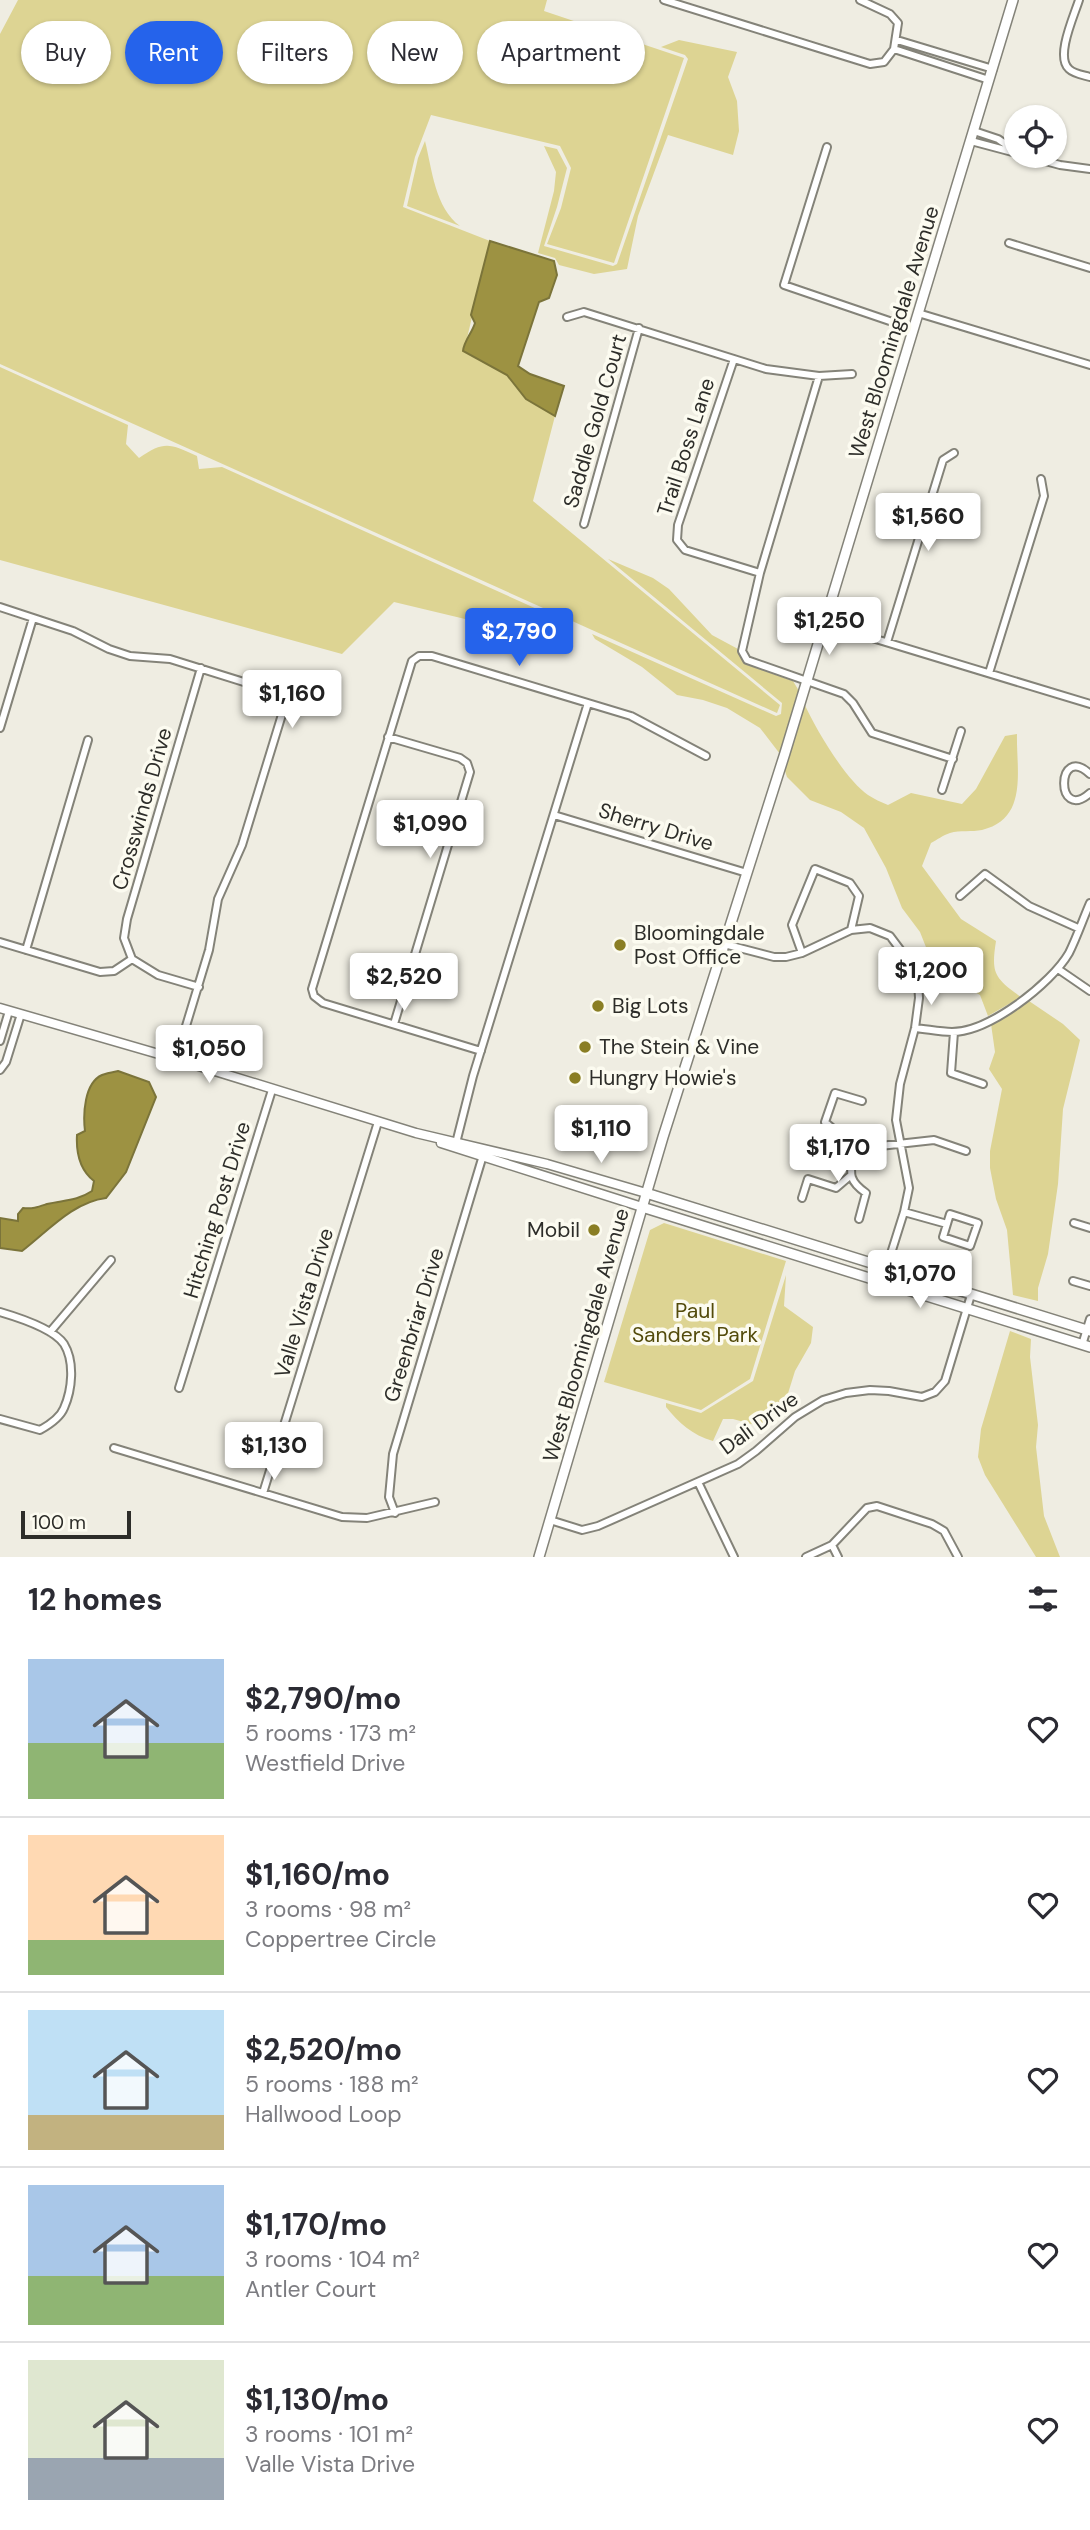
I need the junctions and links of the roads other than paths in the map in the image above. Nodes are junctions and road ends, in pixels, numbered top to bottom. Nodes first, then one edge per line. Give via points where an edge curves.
1 (664, 0) edge
2 (860, 0) edge
3 (1013, 0) edge
4 (1079, 0) edge
5 (897, 40) junction
6 (894, 49) junction
7 (993, 69) junction
8 (1090, 77) edge
9 (989, 80) junction
10 (972, 136) junction
11 (827, 147) dead end
12 (1004, 148) edge
13 (1067, 166) edge
14 (1090, 169) edge
15 (1009, 243) dead end
16 (1090, 268) edge
17 (918, 313) junction
18 (567, 317) dead end
19 (639, 328) junction
20 (913, 329) junction
21 (734, 359) junction
22 (1090, 365) edge
23 (852, 374) dead end
24 (819, 376) junction
25 (954, 453) dead end
26 (1041, 479) dead end
27 (584, 524) dead end
28 (760, 573) junction
29 (0, 607) edge
30 (33, 618) junction
31 (824, 623) junction
32 (887, 642) junction
33 (201, 668) junction
34 (989, 673) junction
35 (806, 682) junction
36 (588, 703) junction
37 (1090, 704) edge
38 (0, 728) edge
39 (961, 731) dead end
40 (388, 737) junction
41 (88, 740) dead end
42 (706, 756) dead end
43 (953, 759) junction
44 (1090, 774) edge
45 (942, 790) dead end
46 (1090, 793) edge
47 (1083, 798) junction
48 (1090, 803) edge
49 (554, 815) junction
50 (747, 873) junction
51 (960, 896) dead end
52 (1090, 903) edge
53 (1078, 929) junction
54 (850, 930) junction
55 (0, 942) edge
56 (723, 944) junction
57 (26, 950) junction
58 (802, 953) junction
59 (132, 959) junction
60 (1058, 969) junction
61 (199, 986) junction
62 (1090, 991) edge
63 (5, 1009) edge
64 (21, 1014) junction
65 (394, 1024) junction
66 (915, 1028) junction
67 (954, 1032) junction
68 (0, 1041) edge
69 (481, 1051) junction
70 (176, 1059) junction
71 (0, 1070) edge
72 (983, 1084) dead end
73 (272, 1090) junction
74 (862, 1101) dead end
75 (378, 1122) junction
76 (899, 1143) junction
77 (454, 1144) junction
78 (853, 1149) junction
79 (966, 1151) dead end
80 (484, 1152) junction
81 (850, 1176) junction
82 (646, 1193) junction
83 (802, 1198) dead end
84 (642, 1207) junction
85 (904, 1212) junction
86 (859, 1219) dead end
87 (1074, 1223) dead end
88 (947, 1224) junction
89 (1090, 1228) edge
90 (111, 1260) dead end
91 (887, 1268) junction
92 (1073, 1281) dead end
93 (882, 1282) junction
94 (1090, 1286) edge
95 (971, 1294) junction
96 (967, 1308) junction
97 (0, 1312) edge
98 (1090, 1319) edge
99 (1088, 1331) edge
100 (50, 1332) junction
101 (1086, 1346) edge
102 (180, 1388) dead end
103 (0, 1419) edge
104 (114, 1448) dead end
105 (698, 1482) junction
106 (263, 1493) junction
107 (435, 1502) dead end
108 (395, 1513) junction
109 (550, 1520) junction
110 (832, 1545) junction
111 (538, 1557) edge
112 (734, 1557) edge
113 (806, 1557) edge
114 (838, 1557) edge
115 (958, 1557) edge

1 - 6 street via 870,64 884,62
2 - 5 street via 890,14 898,23
3 - 7 main road, West Bloomingdale Avenue
4 - 8 street via 1063,57 1068,68
5 - 6 street
5 - 7 street
6 - 9 street
7 - 9 main road, West Bloomingdale Avenue
9 - 10 main road, West Bloomingdale Avenue
10 - 12 street
10 - 17 main road, West Bloomingdale Avenue
11 - 20 street via 784,285
13 - 14 street
15 - 16 street
17 - 20 main road, West Bloomingdale Avenue
17 - 22 street
18 - 19 street via 584,312
19 - 21 street
19 - 27 street, Saddle Gold Court
20 - 31 main road, West Bloomingdale Avenue
21 - 24 street via 766,369
21 - 28 street, Trail Boss Lane via 677,540 685,550
23 - 24 street
24 - 28 street
25 - 32 street via 943,460
26 - 34 street via 1044,496
28 - 35 street via 742,651 747,660
29 - 30 street
30 - 33 street via 130,656 170,659
30 - 38 street
31 - 32 street
31 - 35 main road, West Bloomingdale Avenue
32 - 34 street
33 - 59 street, Crosswinds Drive via 127,919 124,938
33 - 61 street via 279,693 284,708 242,845 218,899
34 - 37 street
35 - 43 street via 844,694 872,733
35 - 50 main road, West Bloomingdale Avenue
36 - 40 street via 423,655 410,665
36 - 42 street via 631,716
36 - 49 street
39 - 43 street
40 - 65 street via 312,984 314,996 323,1003
40 - 65 street via 460,758 470,772
41 - 57 street
43 - 45 street
44 - 47 street via 1076,768 1064,777 1068,796
46 - 47 street
47 - 48 street
49 - 50 street, Sherry Drive
49 - 69 street
50 - 56 main road, West Bloomingdale Avenue
51 - 53 street via 985,874 1029,906
52 - 53 street
53 - 60 street
54 - 58 street
54 - 58 street via 859,896 850,883 815,869 792,925
54 - 66 street via 870,928 890,936 911,964 919,998
55 - 57 street
56 - 58 street via 774,957
56 - 82 main road, West Bloomingdale Avenue
57 - 59 street via 100,972 114,971
59 - 61 street via 158,975
60 - 62 street
60 - 67 street via 1030,996 998,1016
61 - 70 street
63 - 64 street
63 - 68 street
64 - 70 street
64 - 71 street
65 - 69 street
66 - 67 street
66 - 76 street via 900,1084
67 - 72 street via 951,1073
69 - 77 street
70 - 73 street
73 - 75 street
73 - 102 street, Hitching Post Drive
74 - 78 street via 835,1093 825,1122
75 - 77 street
75 - 106 street, Valle Vista Drive
76 - 78 street
76 - 79 street via 934,1140
76 - 85 street via 909,1188
77 - 80 street
78 - 81 street
80 - 82 street
80 - 84 street
80 - 108 street, Greenbriar Drive via 393,1454 389,1497
81 - 83 street via 836,1188 808,1179
81 - 86 street via 852,1184 866,1193
82 - 84 main road, West Bloomingdale Avenue
82 - 91 main road
84 - 93 main road
84 - 109 main road, West Bloomingdale Avenue
85 - 88 street
85 - 91 street
87 - 89 street
88 - 88 street via 950,1214 978,1223 970,1246 943,1237
90 - 100 street
91 - 93 street
91 - 95 main road
92 - 94 street
93 - 96 main road
95 - 96 street, Dali Drive
95 - 99 main road
96 - 101 main road
96 - 105 street, Dali Drive via 944,1381 935,1392 922,1397 870,1390 829,1398 803,1411 743,1461
97 - 100 street
98 - 99 street
99 - 101 street
100 - 103 street via 63,1342 72,1366 64,1410 40,1430
104 - 106 street
105 - 109 street, Dali Drive via 590,1529 578,1530
105 - 112 street
106 - 108 street via 342,1517
107 - 108 street
109 - 111 main road, West Bloomingdale Avenue
110 - 113 street
110 - 114 street
110 - 115 street via 867,1508 877,1506 944,1531

